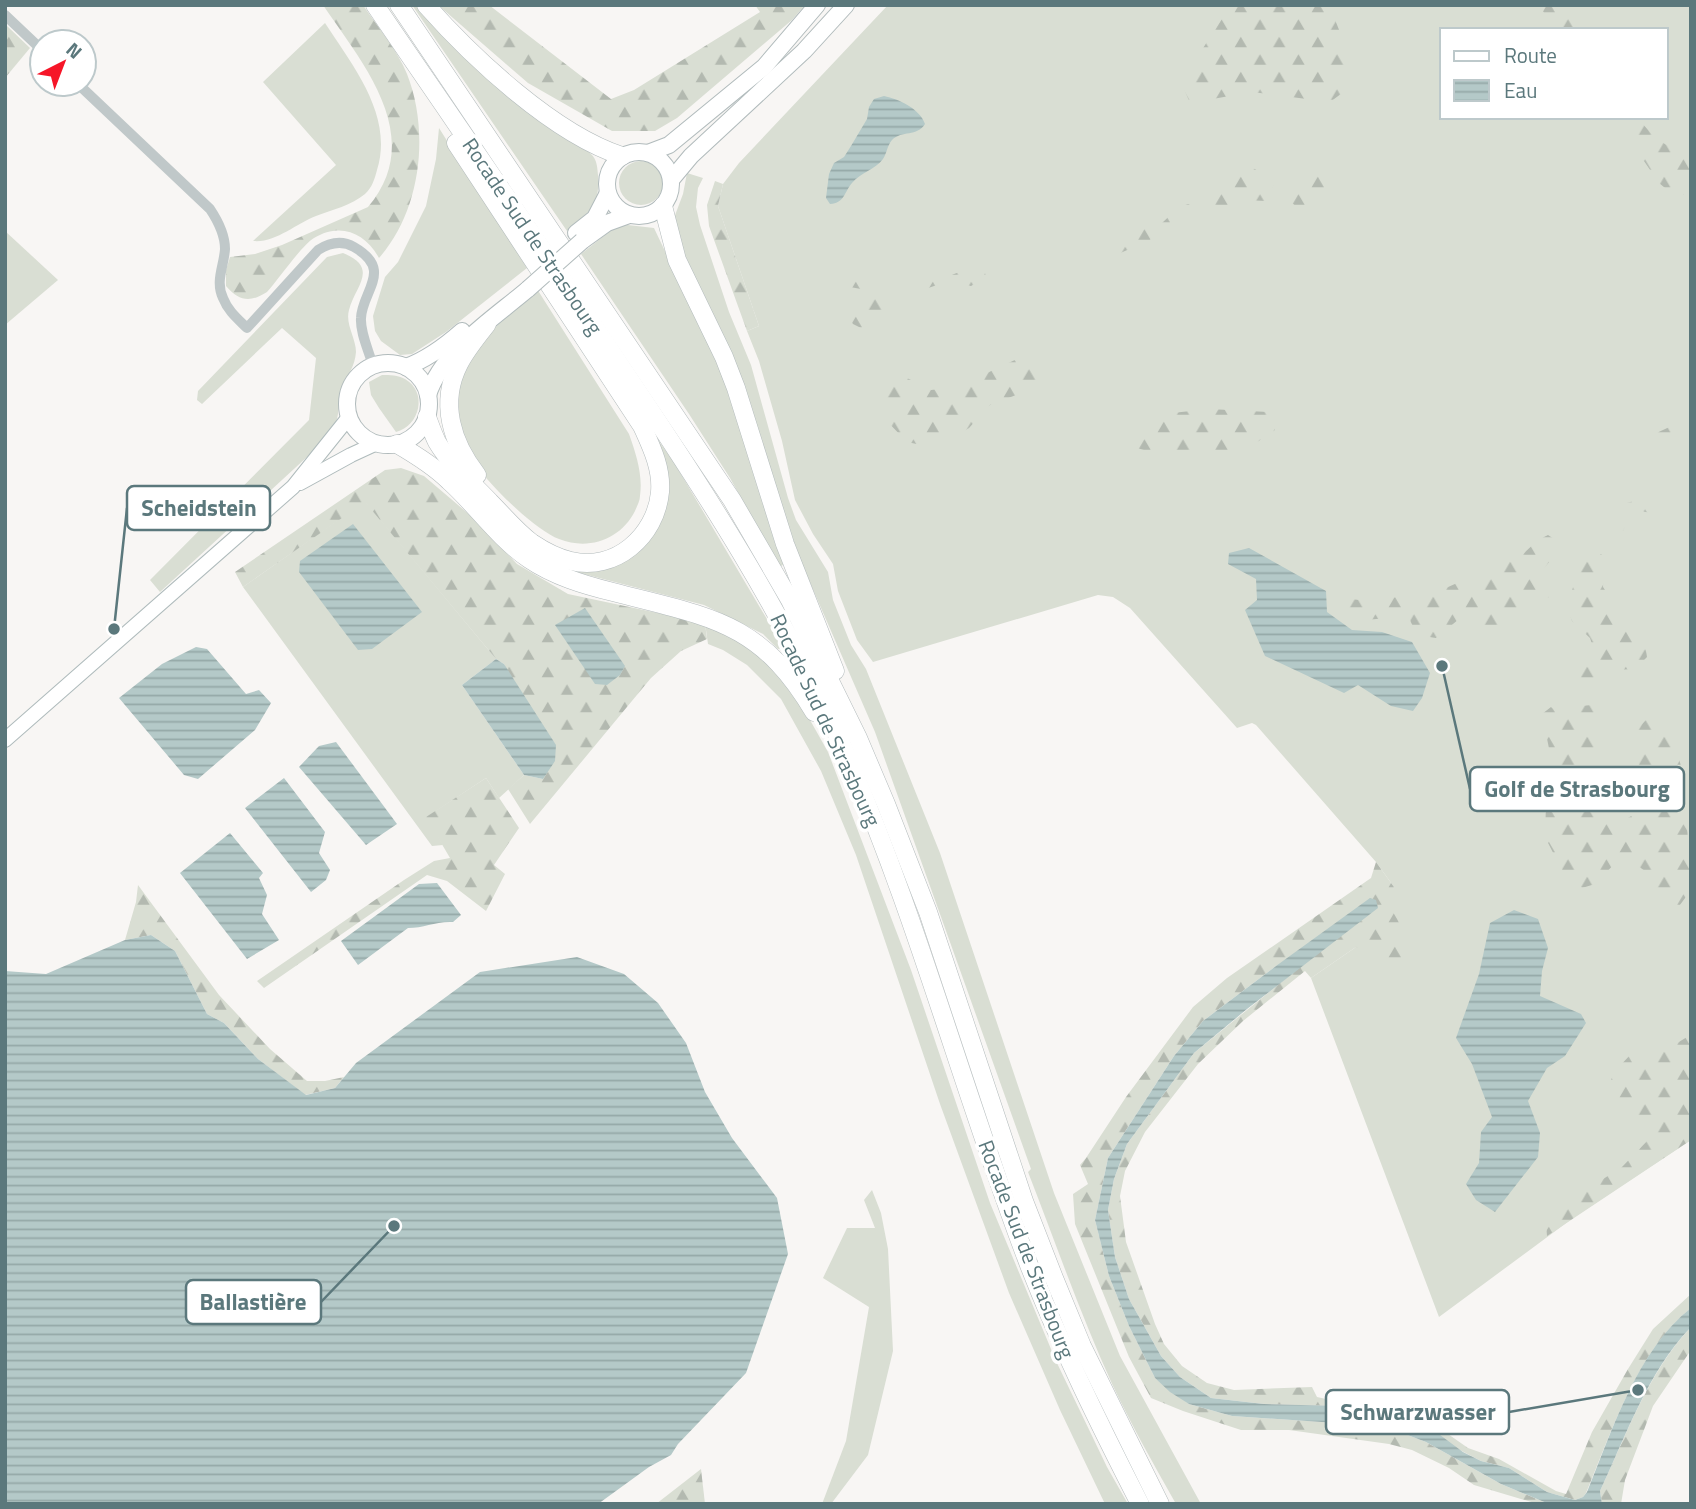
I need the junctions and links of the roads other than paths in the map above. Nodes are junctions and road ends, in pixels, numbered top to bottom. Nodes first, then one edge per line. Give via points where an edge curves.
1 (375, 5) edge
2 (399, 5) edge
3 (426, 5) edge
4 (817, 5) edge
5 (846, 5) edge
6 (5, 15) edge
7 (391, 29) junction
8 (28, 37) edge
9 (93, 98) edge
10 (648, 153) junction
11 (622, 156) junction
12 (671, 180) junction
13 (608, 193) junction
14 (663, 206) junction
15 (629, 215) junction
16 (579, 237) junction
17 (525, 284) junction
18 (552, 288) junction
19 (487, 324) junction
20 (373, 366) junction
21 (405, 367) junction
22 (428, 395) junction
23 (349, 417) junction
24 (427, 417) junction
25 (377, 443) junction
26 (397, 444) junction
27 (293, 487) junction
28 (858, 737) junction
29 (5, 740) edge
30 (865, 797) junction
31 (1140, 1504) edge
32 (1160, 1504) edge

1 - 7 highway, Rocade Sud de Strasbourg
2 - 28 highway, Rocade Sud de Strasbourg via 732,500 790,600
3 - 11 highway via 464,46 524,97 591,144
4 - 10 main road via 764,67 668,145
5 - 12 main road
6 - 8 street
7 - 18 highway via 430,101
7 - 30 highway, Rocade Sud de Strasbourg via 703,488 796,651
9 - 20 street via 219,222 225,250 222,297 247,328 326,244 350,245 368,260 374,271 373,284 360,320
10 - 11 main road
10 - 12 main road via 659,159
11 - 13 main road via 608,173
12 - 14 main road
13 - 15 main road via 612,203
13 - 16 main road
14 - 15 main road via 648,215
14 - 28 highway via 677,260 736,388 785,544
15 - 16 main road
16 - 17 main road
17 - 19 main road
17 - 21 main road via 444,347
18 - 19 highway via 646,460 645,511 629,536 616,545 590,553 574,552 540,537 466,462 448,407 459,363
18 - 24 highway via 632,410 658,465 660,492 651,523 636,543 614,558 589,564 550,554 523,536 452,462
19 - 22 main road via 447,361
20 - 21 main road
20 - 23 main road via 351,387
21 - 22 main road via 420,378
22 - 24 main road
23 - 25 main road via 361,434
23 - 27 main road
24 - 26 main road via 416,434
25 - 26 main road
25 - 27 main road
26 - 30 highway via 448,479 528,558 593,587 709,617 758,643 799,686
27 - 29 main road
28 - 32 highway, Rocade Sud de Strasbourg via 928,912 1054,1278 1111,1408
30 - 31 highway, Rocade Sud de Strasbourg via 1030,1267

